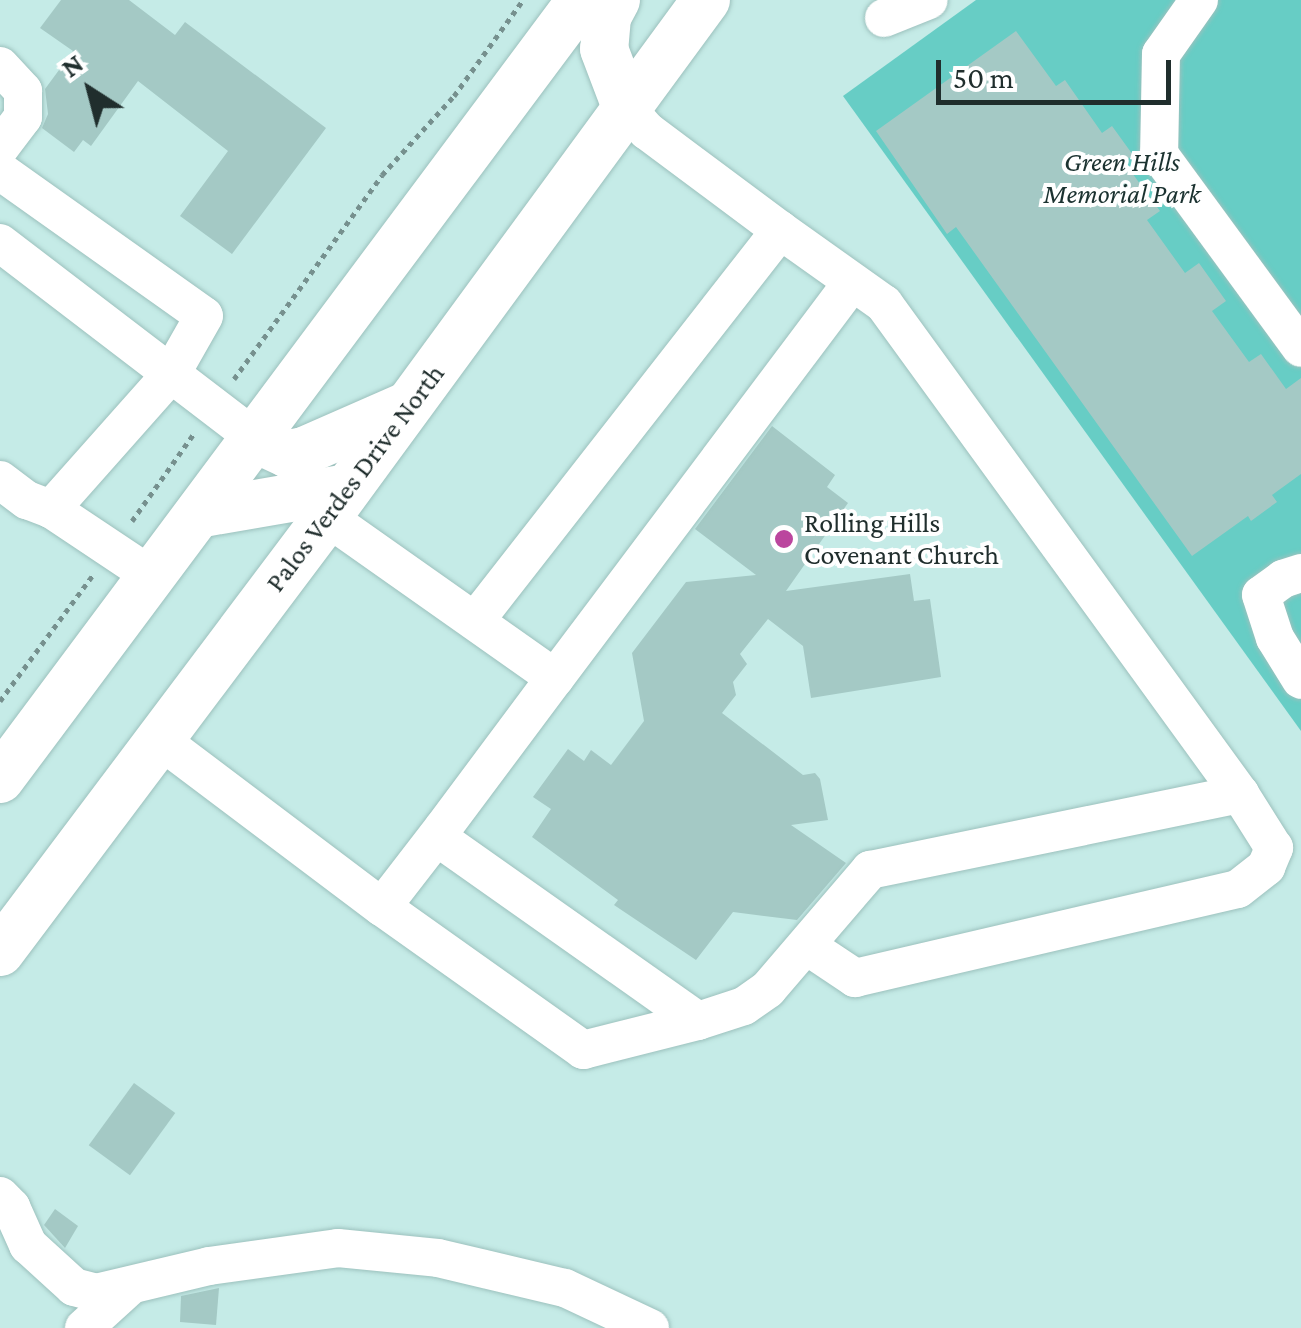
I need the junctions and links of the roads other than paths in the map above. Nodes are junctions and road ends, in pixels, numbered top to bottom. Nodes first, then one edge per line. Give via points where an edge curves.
1 (580, 0) edge
2 (616, 0) edge
3 (706, 0) edge
4 (929, 0) edge
5 (1199, 0) edge
6 (884, 18) dead end
7 (0, 66) edge
8 (626, 108) junction
9 (0, 148) edge
10 (0, 171) edge
11 (780, 230) junction
12 (0, 243) edge
13 (852, 282) junction
14 (1301, 348) edge
15 (171, 374) junction
16 (411, 404) junction
17 (256, 440) junction
18 (0, 480) edge
19 (338, 502) junction
20 (51, 509) junction
21 (203, 513) junction
22 (1301, 574) edge
23 (153, 577) junction
24 (475, 621) junction
25 (555, 678) junction
26 (1301, 680) edge
27 (160, 740) junction
28 (0, 779) edge
29 (1240, 794) junction
30 (437, 837) junction
31 (382, 907) junction
32 (807, 946) junction
33 (0, 952) edge
34 (698, 1021) junction
35 (0, 1196) edge
36 (130, 1286) junction
37 (84, 1328) edge
38 (650, 1328) edge

1 - 17 main road
2 - 8 main road via 606,17 604,49
3 - 8 main road, Palos Verdes Drive North
4 - 6 lane
5 - 14 lane via 1161,54 1159,154
7 - 9 lane via 23,91 24,117
8 - 11 lane via 646,132
8 - 16 main road, Palos Verdes Drive North
10 - 15 lane via 204,316
11 - 13 lane
11 - 24 lane
12 - 15 lane
13 - 25 lane
13 - 29 lane via 884,304
15 - 17 lane
15 - 20 lane
16 - 17 main road via 304,451 288,454
16 - 19 main road, Palos Verdes Drive North
17 - 21 main road
18 - 20 lane
19 - 21 main road
19 - 24 lane
19 - 27 main road, Palos Verdes Drive North
20 - 23 lane
21 - 23 main road
22 - 26 lane via 1261,595 1275,638
23 - 28 main road
24 - 25 lane
25 - 30 lane
27 - 31 lane
27 - 33 main road, Palos Verdes Drive North
29 - 32 lane via 870,870
29 - 32 lane via 1274,848 1254,881 1238,888 856,978
30 - 31 lane
30 - 34 lane
31 - 34 lane via 583,1050
32 - 34 lane via 744,1006
35 - 36 lane via 28,1246 74,1287 96,1293
36 - 37 lane
36 - 38 lane via 209,1266 338,1248 438,1258 565,1288

